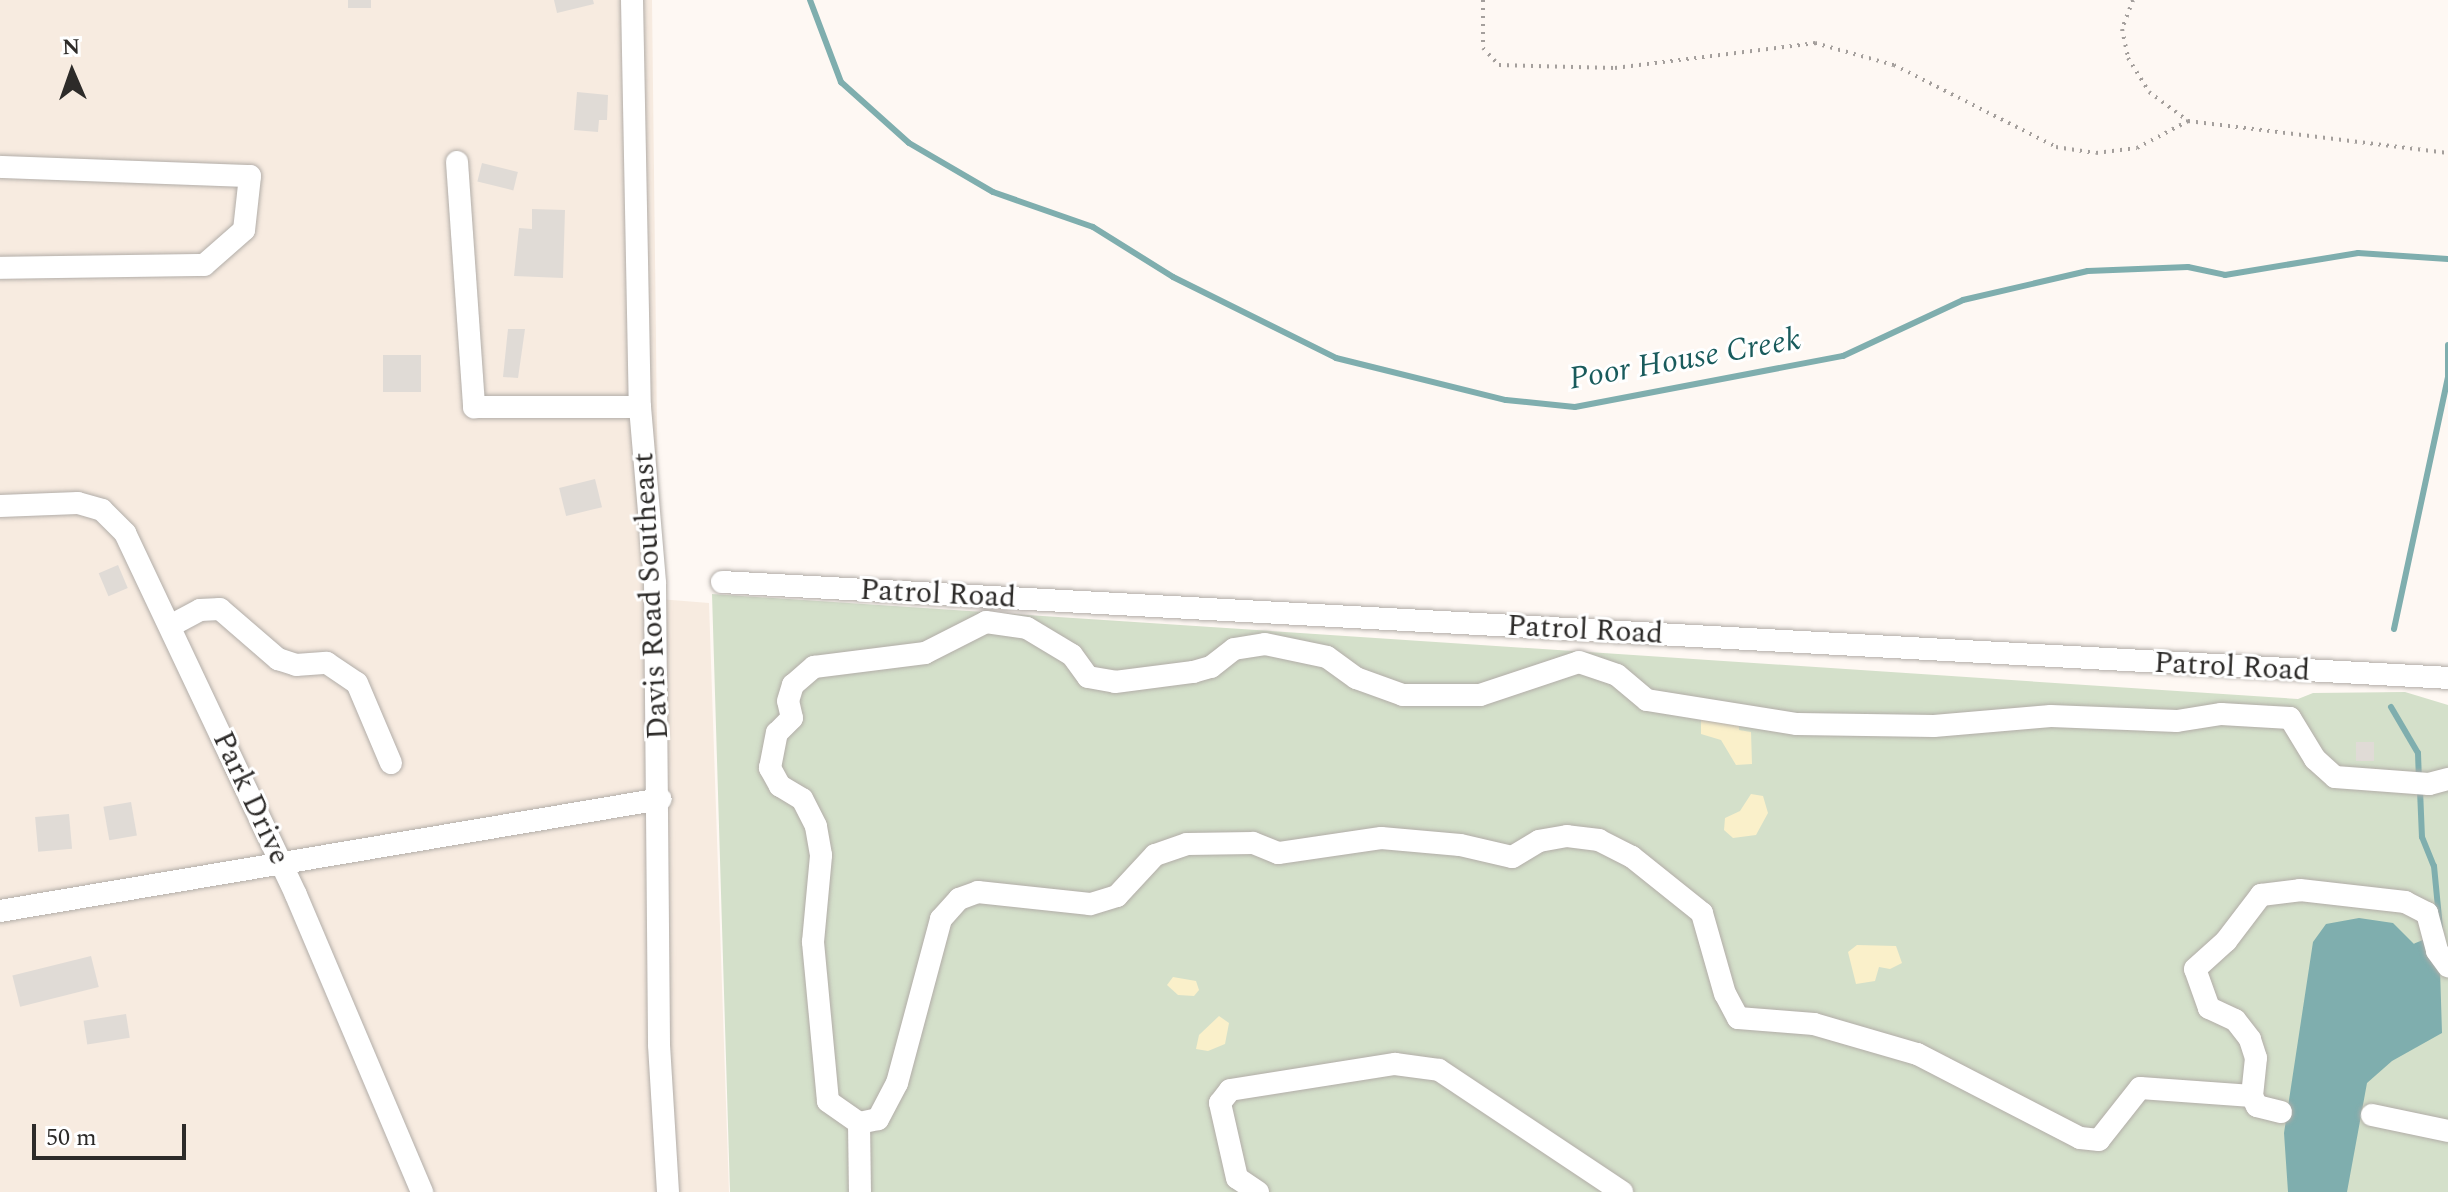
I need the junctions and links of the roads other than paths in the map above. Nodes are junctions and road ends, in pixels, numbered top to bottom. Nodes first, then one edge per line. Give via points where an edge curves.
1 (632, 0) edge
2 (457, 162) dead end
3 (0, 167) edge
4 (0, 268) edge
5 (640, 407) junction
6 (0, 506) edge
7 (722, 582) dead end
8 (170, 626) junction
9 (2448, 678) edge
10 (391, 763) dead end
11 (2428, 782) edge
12 (661, 799) junction
13 (281, 864) junction
14 (0, 911) edge
15 (2442, 958) edge
16 (2252, 1096) junction
17 (2281, 1112) dead end
18 (2372, 1115) dead end
19 (859, 1123) junction
20 (2448, 1131) edge
21 (422, 1192) edge
22 (668, 1192) edge
23 (860, 1192) edge
24 (1258, 1192) edge
25 (1622, 1192) edge

1 - 5 street, Davis Road Southeast
2 - 5 street via 474,407
3 - 4 street via 250,176 244,230 204,265
5 - 12 street, Davis Road Southeast via 655,583
6 - 8 street, Park Drive via 78,503 102,510 125,533
7 - 9 street, Patrol Road
8 - 10 street via 200,610 220,609 278,659 296,665 327,663 357,683
8 - 13 street, Park Drive
11 - 19 street via 2335,777 2315,759 2290,718 2051,716 1934,726 1797,724 1647,700 1617,675 1579,662 1480,695 1403,695 1356,678 1327,657 1265,644 1234,649 1211,667 1193,672 1115,682 1088,677 1072,655 1027,628 986,622 925,653 814,667 793,685 788,701 792,718 777,733 770,768 780,786 802,799 819,840 813,942 828,1101
12 - 13 street
12 - 22 street, Davis Road Southeast via 659,1045
13 - 14 street
13 - 21 street, Park Drive
15 - 16 street via 2427,913 2405,902 2300,890 2261,895 2226,941 2195,969 2209,1008 2235,1020 2250,1039 2257,1081
16 - 17 street via 2257,1106
16 - 19 street via 2140,1088 2099,1140 2080,1138 1917,1054 1814,1024 1738,1018 1725,994 1702,913 1632,857 1599,840 1567,836 1539,841 1512,857 1460,845 1381,838 1278,853 1253,843 1187,844 1155,855 1117,896 1090,904 978,892 959,899 941,919 897,1083 878,1119
18 - 20 street
19 - 23 street
24 - 25 street via 1237,1178 1220,1103 1230,1090 1395,1064 1439,1070

